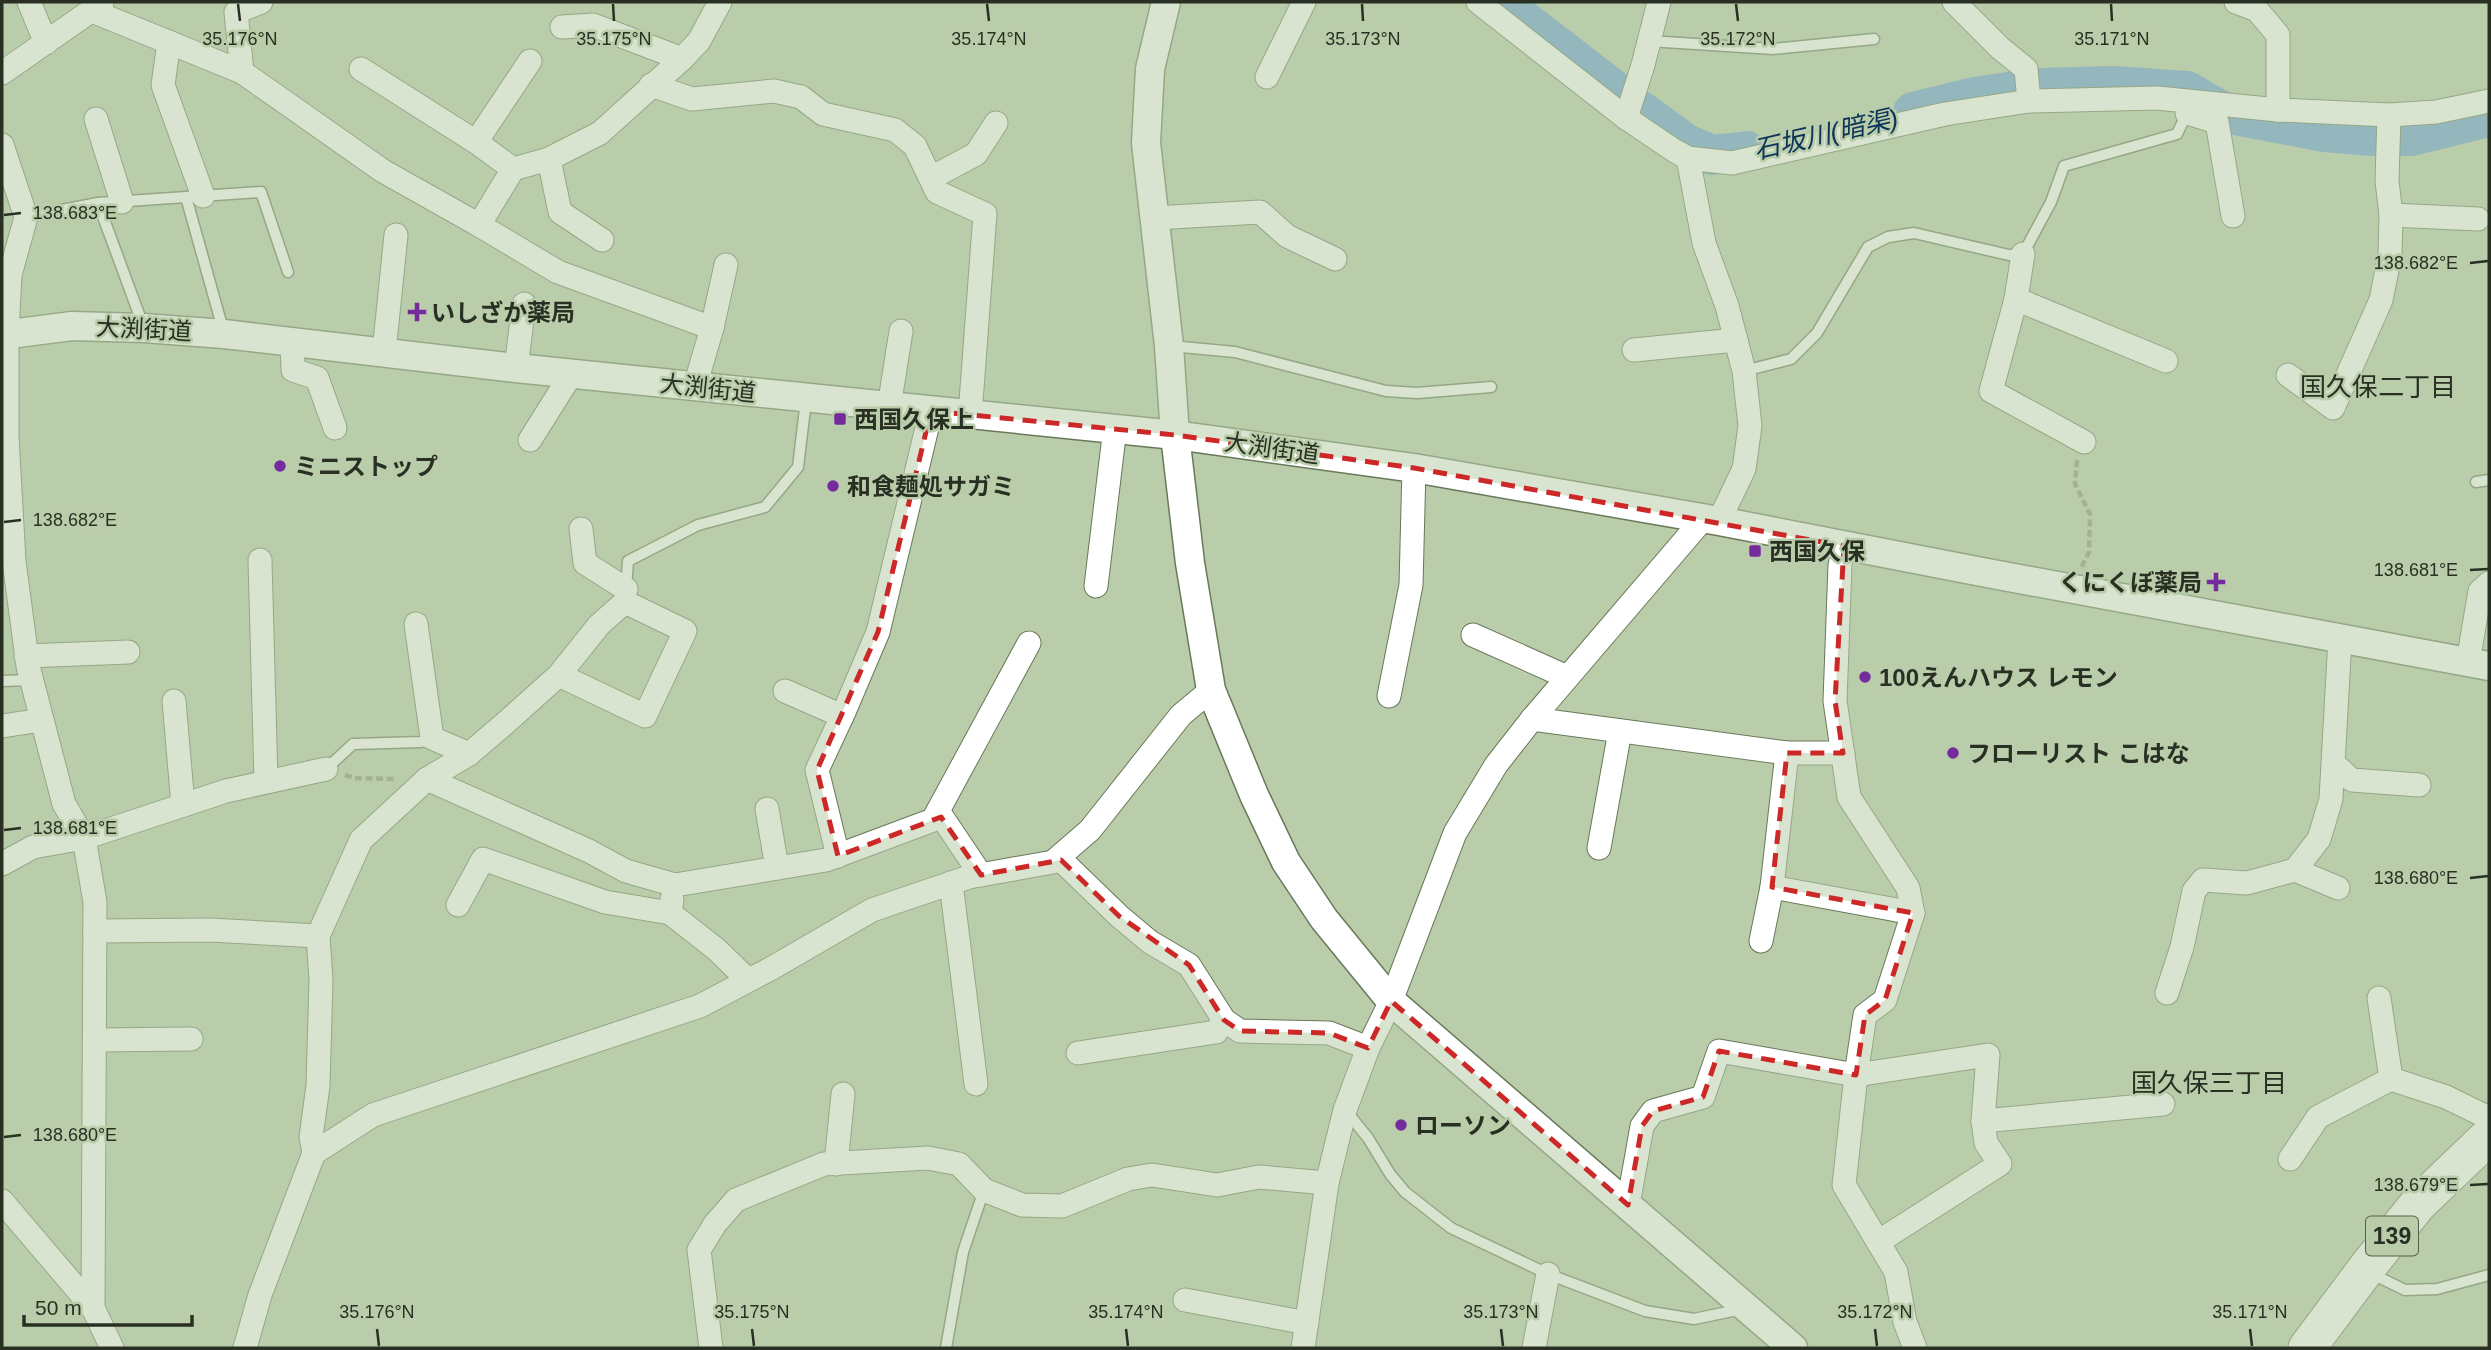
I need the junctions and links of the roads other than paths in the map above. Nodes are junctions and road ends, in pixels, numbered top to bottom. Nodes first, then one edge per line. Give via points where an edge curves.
1 (29, 2) edge
2 (261, 2) edge
3 (720, 2) edge
4 (1166, 2) edge
5 (1304, 2) edge
6 (1478, 2) edge
7 (1658, 2) edge
8 (1954, 2) edge
9 (2236, 2) edge
10 (98, 6) edge
11 (2267, 11) edge
12 (1974, 12) edge
13 (562, 27) dead end
14 (1874, 39) dead end
15 (1649, 41) junction
16 (169, 42) junction
17 (46, 43) junction
18 (682, 59) junction
19 (530, 61) dead end
20 (361, 69) dead end
21 (242, 72) junction
22 (2, 74) edge
23 (1267, 77) dead end
24 (651, 85) junction
25 (2029, 101) junction
26 (2489, 101) edge
27 (2193, 106) junction
28 (2278, 110) junction
29 (2389, 116) junction
30 (1626, 118) junction
31 (96, 119) dead end
32 (996, 123) dead end
33 (476, 142) junction
34 (2, 145) edge
35 (1688, 158) junction
36 (550, 159) junction
37 (513, 169) junction
38 (931, 178) junction
39 (194, 197) junction
40 (122, 202) junction
41 (98, 203) junction
42 (2391, 215) junction
43 (2233, 216) dead end
44 (26, 217) junction
45 (1154, 218) junction
46 (2479, 219) dead end
47 (479, 226) junction
48 (396, 235) dead end
49 (602, 240) dead end
50 (2023, 254) junction
51 (1335, 260) dead end
52 (726, 265) dead end
53 (288, 272) dead end
54 (2016, 299) junction
55 (524, 304) dead end
56 (144, 328) junction
57 (712, 328) junction
58 (901, 331) dead end
59 (4, 334) edge
60 (224, 334) junction
61 (1736, 340) junction
62 (292, 342) junction
63 (1169, 346) junction
64 (1634, 350) dead end
65 (384, 352) junction
66 (2166, 360) dead end
67 (516, 368) junction
68 (1744, 370) junction
69 (572, 373) junction
70 (2288, 375) dead end
71 (695, 386) junction
72 (1491, 387) dead end
73 (806, 398) junction
74 (889, 407) junction
75 (931, 411) junction
76 (970, 415) junction
77 (335, 428) dead end
78 (1115, 428) junction
79 (1175, 435) junction
80 (530, 440) dead end
81 (2084, 442) road end
82 (1414, 468) junction
83 (2489, 480) edge
84 (2476, 482) dead end
85 (1711, 520) junction
86 (581, 529) dead end
87 (1844, 546) junction
88 (260, 560) dead end
89 (8, 561) edge
90 (2489, 583) edge
91 (1096, 586) dead end
92 (626, 595) junction
93 (416, 624) dead end
94 (1473, 635) dead end
95 (2340, 639) junction
96 (1029, 643) dead end
97 (128, 652) dead end
98 (26, 656) junction
99 (2479, 664) edge
100 (559, 675) junction
101 (1567, 677) junction
102 (31, 680) junction
103 (2, 681) edge
104 (1211, 690) junction
105 (785, 691) dead end
106 (1389, 696) dead end
107 (174, 701) dead end
108 (842, 716) junction
109 (1532, 719) junction
110 (42, 720) junction
111 (2, 726) edge
112 (1620, 731) junction
113 (432, 738) junction
114 (1787, 753) junction
115 (1843, 753) junction
116 (469, 754) junction
117 (2334, 764) junction
118 (326, 769) joint
119 (427, 779) junction
120 (266, 781) junction
121 (2419, 785) dead end
122 (183, 805) junction
123 (767, 809) dead end
124 (938, 811) junction
125 (84, 838) junction
126 (1599, 848) dead end
127 (838, 856) junction
128 (1059, 858) junction
129 (2, 864) edge
130 (777, 868) junction
131 (2295, 870) junction
132 (981, 875) junction
133 (951, 883) junction
134 (675, 886) junction
135 (1772, 887) junction
136 (2338, 888) dead end
137 (457, 905) dead end
138 (670, 913) junction
139 (1913, 913) junction
140 (95, 931) junction
141 (318, 936) junction
142 (1761, 941) dead end
143 (748, 980) junction
144 (2167, 993) dead end
145 (2379, 998) dead end
146 (1391, 1001) junction
147 (1224, 1020) junction
148 (191, 1039) dead end
149 (95, 1040) junction
150 (1368, 1048) junction
151 (1078, 1053) dead end
152 (1856, 1075) junction
153 (2391, 1079) junction
154 (976, 1084) dead end
155 (843, 1094) dead end
156 (2163, 1104) dead end
157 (1345, 1110) junction
158 (2489, 1118) edge
159 (1983, 1121) junction
160 (314, 1153) junction
161 (2483, 1153) edge
162 (2290, 1159) dead end
163 (836, 1164) junction
164 (1327, 1183) junction
165 (984, 1190) junction
166 (2, 1201) edge
167 (1628, 1205) junction
168 (1878, 1242) junction
169 (2365, 1270) junction
170 (1548, 1274) junction
171 (2489, 1275) edge
172 (1185, 1300) dead end
173 (93, 1308) junction
174 (1744, 1308) junction
175 (1307, 1323) junction
176 (112, 1348) edge
177 (245, 1348) edge
178 (711, 1348) edge
179 (946, 1348) edge
180 (1303, 1348) edge
181 (1534, 1348) edge
182 (1793, 1348) edge
183 (1915, 1348) edge
184 (2307, 1348) edge

1 - 17 street
2 - 21 street via 236,12
3 - 18 street via 699,41
4 - 45 street via 1150,69 1146,143
5 - 23 street
6 - 30 street
7 - 15 street
8 - 12 street
9 - 11 street
10 - 16 street
10 - 17 street
11 - 28 street via 2278,35
12 - 25 street via 2026,69
13 - 18 street via 593,25
14 - 15 lane via 1773,49
15 - 30 street
16 - 21 street
16 - 39 street via 163,85
17 - 22 street
18 - 24 street
19 - 33 street
20 - 33 street
21 - 47 street via 383,171
24 - 36 street via 600,133
24 - 38 street via 692,99 774,92 801,97 823,114 895,130 915,146
25 - 27 street via 2157,98
25 - 35 street via 1945,114 1731,163
26 - 29 street
27 - 28 street
27 - 43 street via 2217,122
27 - 50 lane via 2177,134 2064,166
28 - 29 street
29 - 42 street
30 - 35 street
31 - 40 street
32 - 38 street via 976,155
33 - 37 street
34 - 44 street
35 - 61 street via 1704,243
36 - 37 street
36 - 49 street via 560,212
37 - 47 street
38 - 76 street via 937,192 985,214
39 - 40 lane
39 - 53 lane via 261,192
39 - 60 lane
40 - 41 lane
41 - 44 lane
41 - 56 lane
42 - 46 street
42 - 70 street via 2390,255 2381,300 2333,408
44 - 59 street via 10,275
45 - 51 street via 1259,212 1287,236
45 - 63 street
47 - 57 street via 558,272
48 - 65 street
50 - 54 street
50 - 68 lane via 2009,255 1914,233 1888,237 1868,247 1817,333 1791,359
52 - 57 street
54 - 66 street
54 - 81 street via 1991,391
55 - 67 street
56 - 59 street, 大渕街道 via 72,326
56 - 60 street, 大渕街道
57 - 71 street
58 - 74 street
59 - 89 street
60 - 62 street, 大渕街道
61 - 64 street
61 - 68 street
62 - 65 street, 大渕街道
62 - 77 street via 293,370 317,377
63 - 72 lane via 1234,352 1386,391
63 - 79 street
65 - 67 street, 大渕街道
67 - 69 street, 大渕街道
68 - 85 street via 1750,426 1744,469
69 - 71 street, 大渕街道
69 - 80 street
71 - 73 street, 大渕街道
73 - 74 street, 大渕街道
73 - 92 lane via 798,467 765,507 698,525 628,561
74 - 75 street, 大渕街道
75 - 76 street, 大渕街道
75 - 108 street via 878,632
76 - 78 street, 大渕街道
78 - 79 street, 大渕街道
78 - 91 street
79 - 82 street, 大渕街道
79 - 104 street
82 - 85 street, 大渕街道
82 - 106 street via 1411,585
83 - 84 lane
85 - 87 street, 大渕街道
85 - 101 street
86 - 92 street via 585,563
87 - 95 street, 大渕街道
87 - 115 street via 1835,701
88 - 120 street
89 - 98 street
90 - 99 street via 2480,591
92 - 100 street
92 - 100 street via 685,631 645,716
93 - 113 street
94 - 101 street
95 - 99 street, 大渕街道
95 - 117 street
96 - 124 street
97 - 98 street
98 - 102 street
100 - 116 street
101 - 109 street
102 - 103 lane
102 - 110 street
104 - 128 street via 1181,715 1090,830
104 - 146 street via 1286,862 1324,919
105 - 108 street
107 - 122 street
108 - 127 street via 817,770
109 - 112 street
109 - 146 street via 1496,765 1455,833
110 - 111 street
110 - 125 street via 64,804
112 - 114 street
112 - 126 street
113 - 116 street
113 - 118 lane via 353,744
114 - 115 street
114 - 135 street
115 - 139 street via 1849,797 1908,888
116 - 119 street
117 - 121 street via 2352,780
117 - 131 street via 2331,799 2319,839
118 - 120 street
119 - 134 street via 626,871
119 - 141 street via 361,840
120 - 122 street
122 - 125 street
123 - 130 street
124 - 127 street via 933,820
124 - 132 street
125 - 129 street via 33,847
125 - 140 street
127 - 130 street
128 - 132 street
128 - 147 street via 1150,942 1189,965
130 - 134 street
131 - 136 street
131 - 144 street via 2247,883 2203,880 2194,891
132 - 133 street
133 - 143 street via 872,910
133 - 154 street
134 - 138 street
135 - 139 street
135 - 142 street
137 - 138 street via 483,859 605,902
138 - 143 street
139 - 152 street via 1885,1000 1865,1015
140 - 141 street via 210,930
140 - 149 street
141 - 160 street via 321,980 318,1086 311,1137
143 - 160 street via 699,1006 373,1115
145 - 153 street
146 - 150 street
146 - 167 street
147 - 150 street via 1240,1031 1329,1033
147 - 151 street via 1216,1032
148 - 149 street
149 - 173 street
150 - 157 street
152 - 159 street via 1988,1055
152 - 167 street via 1719,1051 1703,1097 1653,1111 1642,1126
152 - 168 street via 1844,1185
153 - 158 street via 2446,1097
153 - 162 street via 2318,1117
155 - 163 street
156 - 159 street
157 - 164 street
157 - 170 lane via 1405,1192 1451,1228
159 - 168 street via 1986,1143 2000,1164
160 - 177 street via 260,1295
161 - 169 highway, 139 via 2418,1204
163 - 165 street via 928,1158 959,1164
163 - 178 street via 824,1164 736,1200 715,1224 699,1250
164 - 165 street via 1259,1177 1217,1185 1152,1175 1128,1179 1062,1206 1021,1205
164 - 175 street
165 - 179 lane via 963,1252
166 - 173 street
167 - 174 street
168 - 183 street via 1896,1272
169 - 171 lane via 2405,1290 2437,1289
169 - 184 highway, 139
170 - 174 lane via 1645,1311 1694,1319
170 - 181 street
172 - 175 street
173 - 176 street
174 - 182 street
175 - 180 street

